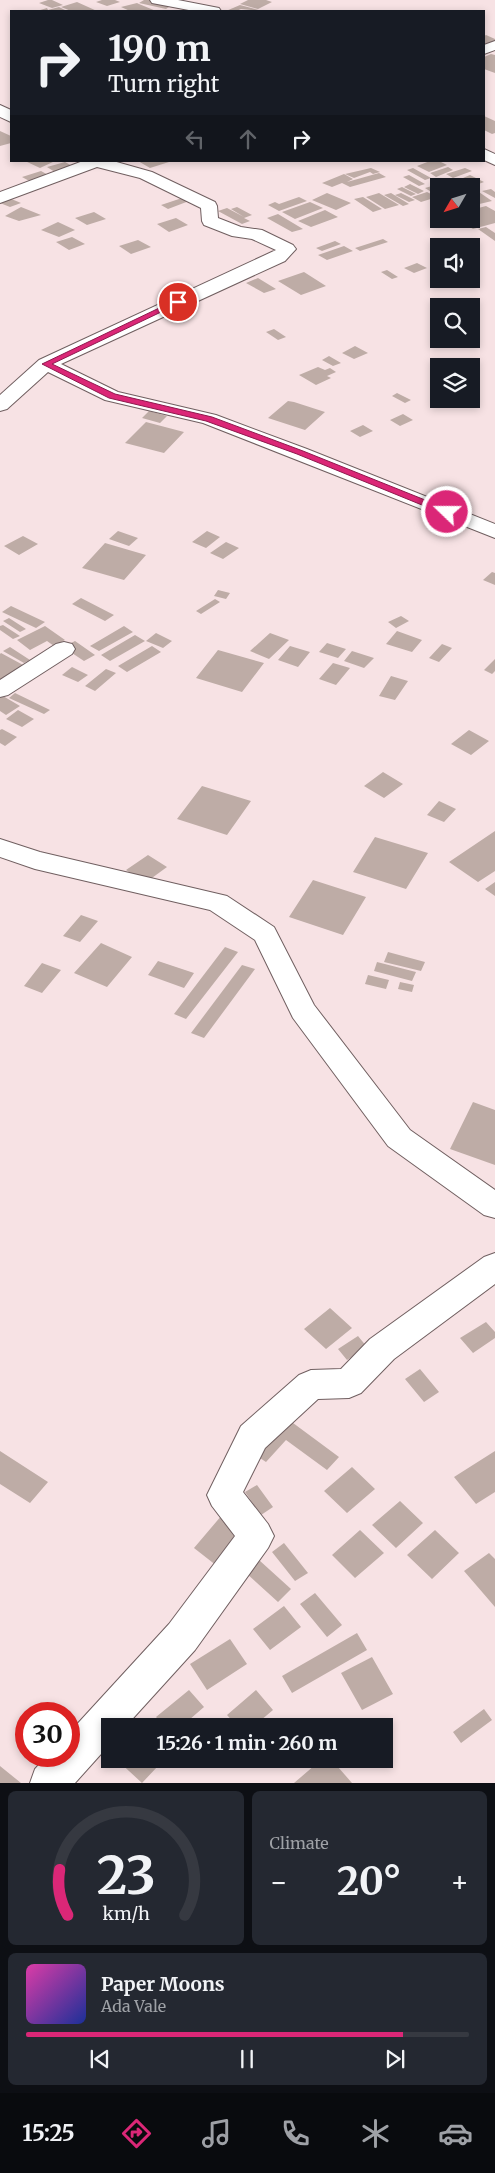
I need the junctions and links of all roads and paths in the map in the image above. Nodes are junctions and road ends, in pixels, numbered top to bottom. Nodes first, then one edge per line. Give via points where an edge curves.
1 (157, 0) edge
2 (209, 10) edge
3 (98, 162) edge
4 (0, 198) edge
5 (46, 364) junction
6 (0, 405) edge
7 (495, 532) edge
8 (64, 649) dead end
9 (0, 690) edge
10 (0, 848) edge
11 (495, 1206) edge
12 (495, 1266) edge
13 (49, 1783) edge

1 - 2 street
3 - 4 street
3 - 5 street via 146,175 209,206 210,221 238,232 256,234 287,249 279,257
5 - 6 street
5 - 7 street via 112,396 209,419 300,452
8 - 9 street
10 - 11 street via 35,860 218,903 265,934 303,1011 399,1138
12 - 13 street via 382,1348 349,1383 311,1386 253,1437 224,1494 256,1536 182,1637

